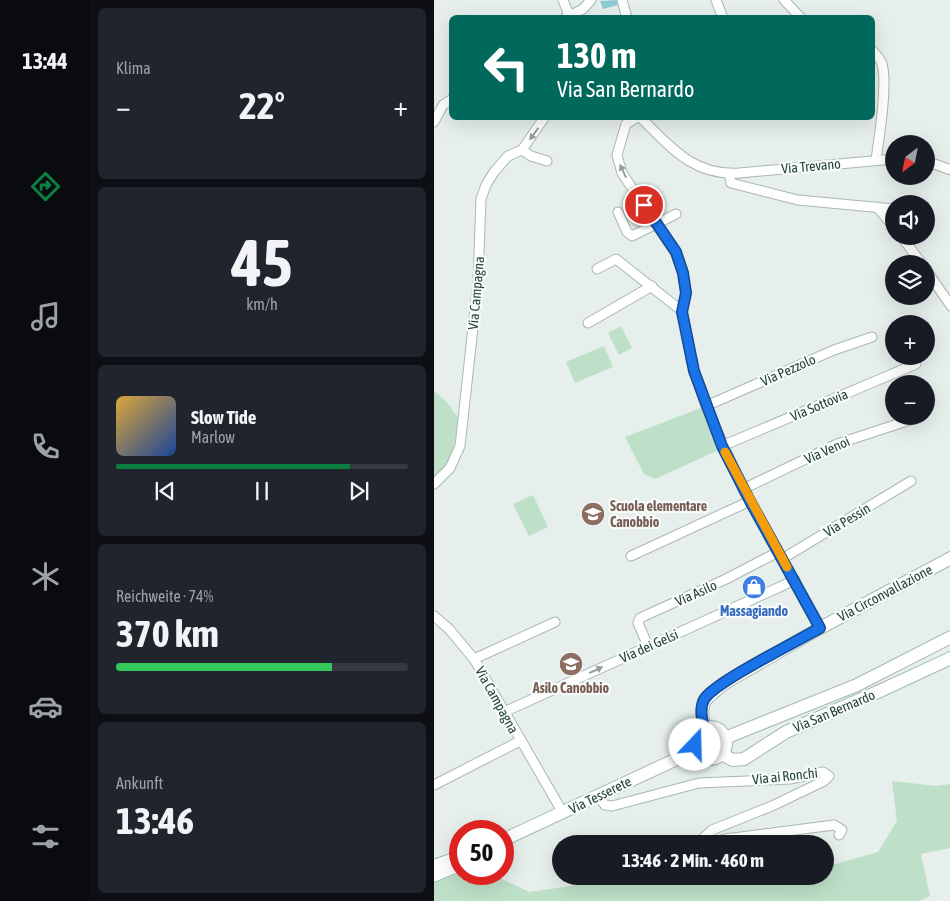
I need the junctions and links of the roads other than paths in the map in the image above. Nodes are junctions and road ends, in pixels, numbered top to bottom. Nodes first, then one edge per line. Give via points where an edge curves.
1 (563, 0) edge
2 (591, 0) edge
3 (622, 0) edge
4 (716, 0) edge
5 (784, 0) edge
6 (567, 15) edge
7 (569, 15) edge
8 (626, 15) edge
9 (722, 15) edge
10 (798, 15) edge
11 (875, 53) edge
12 (449, 101) edge
13 (443, 105) junction
14 (434, 111) edge
15 (543, 120) edge
16 (633, 120) edge
17 (644, 120) edge
18 (434, 122) edge
19 (522, 150) junction
20 (876, 160) junction
21 (885, 160) edge
22 (547, 161) dead end
23 (935, 164) edge
24 (950, 170) edge
25 (729, 174) junction
26 (877, 207) junction
27 (885, 208) edge
28 (618, 212) dead end
29 (676, 214) dead end
30 (885, 216) edge
31 (656, 224) junction
32 (596, 269) dead end
33 (935, 284) edge
34 (652, 286) junction
35 (950, 306) edge
36 (682, 312) junction
37 (588, 324) dead end
38 (872, 337) dead end
39 (914, 365) edge
40 (706, 406) junction
41 (895, 425) edge
42 (722, 446) junction
43 (911, 481) dead end
44 (434, 484) edge
45 (743, 489) junction
46 (750, 501) junction
47 (632, 556) dead end
48 (780, 556) junction
49 (950, 558) edge
50 (795, 580) junction
51 (434, 616) edge
52 (555, 622) dead end
53 (820, 628) junction
54 (950, 637) edge
55 (648, 646) junction
56 (950, 658) edge
57 (474, 659) junction
58 (504, 712) junction
59 (704, 728) junction
60 (725, 738) junction
61 (520, 741) junction
62 (696, 750) junction
63 (722, 754) junction
64 (434, 785) edge
65 (598, 796) junction
66 (563, 813) junction
67 (514, 835) edge
68 (706, 835) edge
69 (755, 835) edge
70 (838, 835) dead end
71 (449, 861) edge
72 (434, 866) edge
73 (449, 871) edge
74 (434, 877) edge

1 - 6 street
2 - 7 street
3 - 8 street
4 - 9 street
5 - 10 street
11 - 20 street via 882,68
12 - 13 street
13 - 14 street
13 - 18 street
15 -> 19 street, Via Campagna
31 -> 16 street via 622,173 617,155 626,124
17 - 25 street, Via Trevano via 690,164
19 - 22 street
19 - 44 street, Via Campagna via 508,156 494,172 481,199 478,282 460,446 450,468
20 - 21 street, Via Trevano
20 - 25 street, Via Trevano
23 - 24 street
25 - 26 street, Via Trevano via 731,183 737,186 798,200
26 - 27 street, Via Trevano
26 - 30 street
28 - 31 street via 630,235
29 - 31 street
31 - 36 street via 676,252 683,273 686,293
32 - 34 street via 616,259
33 - 35 street
34 - 36 street
34 - 37 street
36 - 40 street via 694,371
38 - 40 street, Via Pezzolo via 834,350
39 - 42 street, Via Sottovia
40 - 42 street
41 - 45 street, Via Venoi via 837,444
42 - 45 street
43 - 48 street, Via Pessin
45 - 46 street
46 - 47 street
46 - 48 street
48 - 50 street
48 - 55 street, Via Asilo via 639,619
49 - 53 main road, Via Circonvallazione
50 - 53 street
50 - 55 street, Via dei Gelsi
51 - 57 street, Via Campagna
52 - 57 street, Via Campagna
53 - 59 main road via 709,695 702,705
54 - 60 main road via 857,685
58 -> 55 street, Via dei Gelsi
56 - 63 main road, Via San Bernardo via 786,732 744,759 733,760
57 - 58 street, Via Campagna
58 - 61 street, Via Campagna
59 - 60 main road via 718,729
59 - 62 main road via 695,740
60 - 63 main road
61 - 64 street, Via Campagna
61 - 66 street, Via Campagna
62 - 63 main road via 708,758
62 - 65 main road, Via Tesserete
65 - 66 main road, Via Tesserete
65 - 68 street, Via ai Ronchi via 605,805 612,806 699,783 790,779 823,772 829,776
66 - 67 main road, Via Tesserete
69 - 70 street, Via ai Ronchi via 834,825 842,830
71 - 72 main road
73 - 74 street

